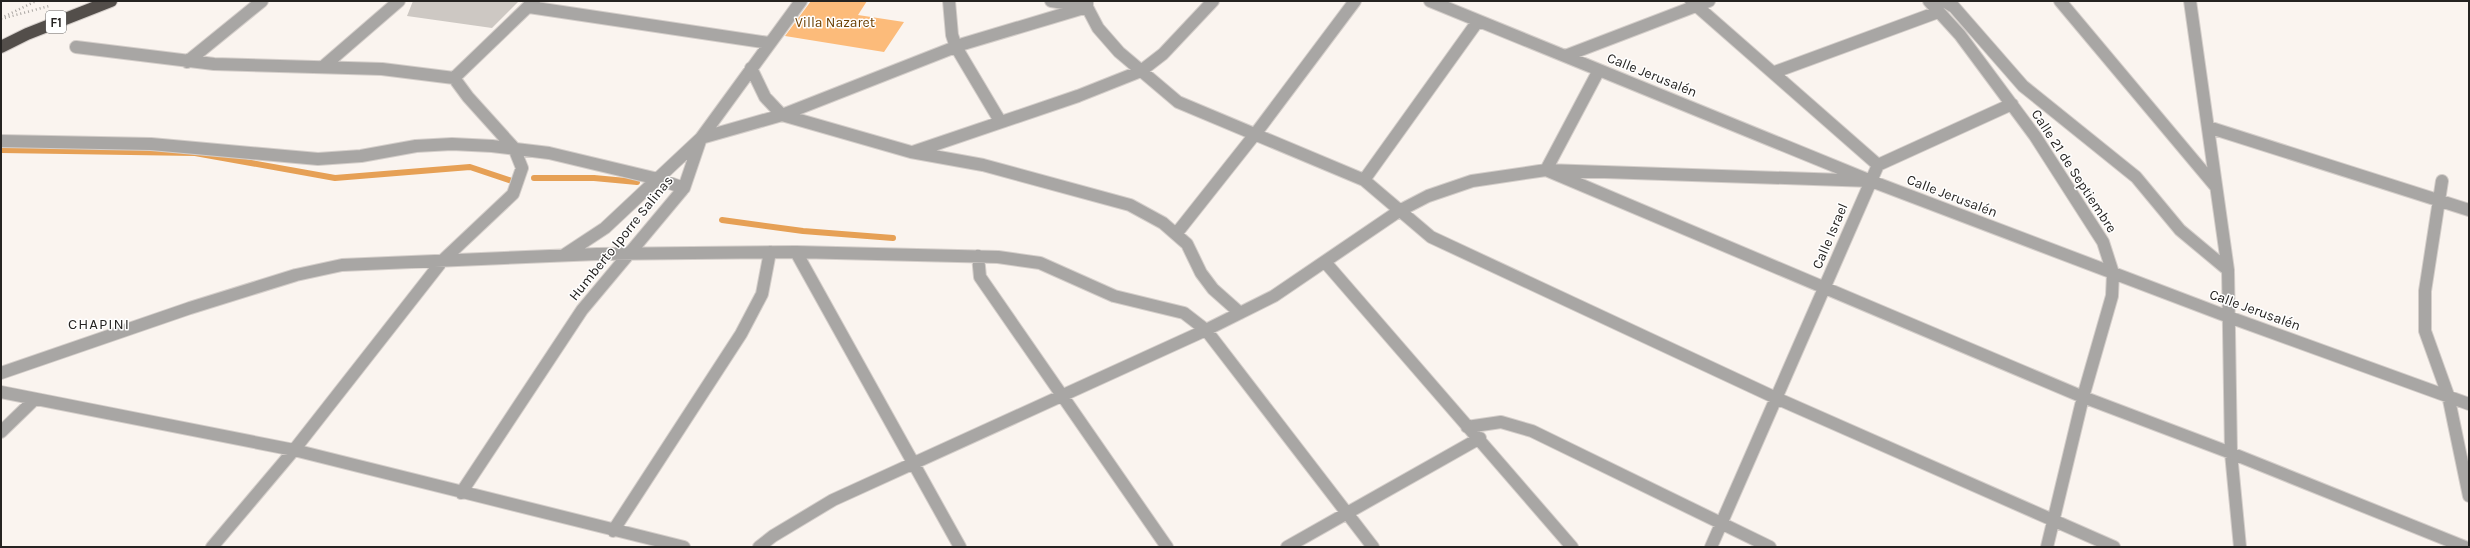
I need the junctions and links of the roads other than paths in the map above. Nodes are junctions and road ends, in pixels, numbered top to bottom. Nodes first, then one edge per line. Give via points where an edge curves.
1 (111, 1) edge
2 (262, 1) edge
3 (399, 1) edge
4 (801, 1) edge
5 (949, 1) edge
6 (1051, 1) edge
7 (1213, 1) edge
8 (1355, 1) edge
9 (1430, 1) edge
10 (1455, 1) edge
11 (1709, 1) edge
12 (1929, 1) edge
13 (1944, 1) edge
14 (2060, 1) edge
15 (2190, 1) edge
16 (1694, 3) edge
17 (532, 4) edge
18 (1087, 4) edge
19 (1441, 6) junction
20 (1938, 12) junction
21 (1478, 21) junction
22 (770, 43) junction
23 (1, 47) edge
24 (76, 47) dead end
25 (956, 47) junction
26 (1565, 56) junction
27 (187, 62) junction
28 (325, 65) junction
29 (751, 68) junction
30 (1599, 70) junction
31 (1141, 71) junction
32 (1774, 72) junction
33 (454, 78) junction
34 (2012, 104) junction
35 (782, 115) junction
36 (1000, 121) junction
37 (2208, 127) junction
38 (1256, 133) junction
39 (701, 138) junction
40 (1, 141) edge
41 (515, 149) junction
42 (911, 152) junction
43 (1878, 165) junction
44 (1546, 170) junction
45 (658, 178) junction
46 (1364, 180) junction
47 (1870, 181) junction
48 (2442, 181) dead end
49 (684, 188) junction
50 (2216, 188) junction
51 (2440, 200) junction
52 (2469, 210) edge
53 (1400, 211) junction
54 (1176, 234) junction
55 (770, 252) junction
56 (796, 252) junction
57 (563, 255) junction
58 (626, 255) junction
59 (978, 256) junction
60 (443, 260) junction
61 (1325, 262) junction
62 (2228, 270) junction
63 (2113, 273) junction
64 (1824, 288) junction
65 (1240, 313) junction
66 (2229, 317) junction
67 (1206, 330) junction
68 (1, 372) edge
69 (1, 392) edge
70 (1062, 395) junction
71 (2448, 395) junction
72 (2084, 397) junction
73 (1776, 398) junction
74 (35, 399) junction
75 (2469, 404) edge
76 (1467, 426) junction
77 (1, 432) edge
78 (1480, 438) junction
79 (294, 450) junction
80 (2231, 453) junction
81 (913, 463) junction
82 (461, 493) junction
83 (2469, 496) edge
84 (1346, 514) junction
85 (2055, 520) junction
86 (1721, 525) junction
87 (613, 531) junction
88 (212, 547) edge
89 (684, 547) edge
90 (759, 547) edge
91 (960, 547) edge
92 (1167, 547) edge
93 (1287, 547) edge
94 (1373, 547) edge
95 (1572, 547) edge
96 (1711, 547) edge
97 (1770, 547) edge
98 (2048, 547) edge
99 (2114, 547) edge
100 (2240, 547) edge
101 (2465, 547) edge

1 - 23 highway, F1
2 - 27 street
3 - 28 street
4 - 22 street, Humberto Iporre Salinas
5 - 25 street via 952,35
6 - 18 street
7 - 31 street via 1162,54
8 - 38 street
9 - 19 street, Calle Jerusalén
10 - 19 street
11 - 16 street
12 - 20 street, Calle 21 de Septiembre
13 - 62 street via 1954,7 2023,86 2136,177 2180,230
14 - 50 street
15 - 37 street
16 - 26 street
16 - 32 street
17 - 22 street
17 - 33 street
18 - 25 street
18 - 31 street via 1098,28 1119,52
19 - 21 street, Calle Jerusalén
20 - 32 street
20 - 34 street, Calle 21 de Septiembre via 1960,35
21 - 26 street, Calle Jerusalén
21 - 46 street
22 - 29 street, Humberto Iporre Salinas
24 - 27 street
25 - 35 street
25 - 36 street
26 - 30 street, Calle Jerusalén
27 - 28 street via 260,66
28 - 33 street via 427,72
29 - 35 street via 765,97
29 - 39 street, Humberto Iporre Salinas
30 - 44 street
30 - 47 street, Calle Jerusalén
31 - 36 street via 1078,96
31 - 38 street via 1178,102
32 - 43 street
33 - 41 street via 468,98
34 - 43 street
34 - 63 street, Calle 21 de Septiembre via 2103,242
35 - 39 street
35 - 42 street
36 - 42 street
37 - 50 street
37 - 51 street
38 - 46 street
38 - 54 street
39 - 45 street
39 - 49 street, Humberto Iporre Salinas
40 - 41 street via 151,144 318,159 452,144
41 - 45 street via 549,153
41 - 60 street via 522,168 513,194
42 - 54 street via 983,165 1130,205 1163,223
43 - 47 street, Calle Israel
44 - 47 street
44 - 53 street via 1472,181 1428,196
44 - 64 street
45 - 49 street
45 - 57 street via 605,228
46 - 53 street
47 - 63 street, Calle Jerusalén
47 - 64 street, Calle Israel
48 - 51 street
49 - 58 street, Humberto Iporre Salinas
50 - 62 street
51 - 52 street
51 - 71 street via 2425,291 2424,330
53 - 61 street
53 - 73 street via 1431,237
54 - 65 street via 1187,244 1201,273 1213,289
55 - 56 street
55 - 58 street
55 - 87 street via 762,294 741,334
56 - 59 street
56 - 81 street
57 - 58 street
57 - 60 street
58 - 82 street, Humberto Iporre Salinas via 582,310
59 - 67 street via 998,256 1040,263 1114,296 1184,313
59 - 70 street via 980,277
60 - 68 street via 342,265 296,275
60 - 79 street
61 - 65 street via 1274,296
61 - 76 street
62 - 66 street
63 - 66 street, Calle Jerusalén
63 - 72 street, Calle 21 de Septiembre via 2112,296
64 - 72 street
64 - 73 street, Calle Israel
65 - 67 street
66 - 71 street, Calle Jerusalén
66 - 80 street
67 - 70 street
67 - 84 street
69 - 74 street
70 - 81 street
70 - 92 street
71 - 75 street, Calle Jerusalén
71 - 83 street
72 - 80 street
72 - 85 street, Calle 21 de Septiembre
73 - 85 street
73 - 86 street, Calle Israel
74 - 77 street
74 - 79 street
76 - 78 street
76 - 86 street via 1502,422 1532,431
78 - 84 street
78 - 95 street
79 - 82 street
79 - 88 street
80 - 100 street
80 - 101 street
81 - 90 street via 833,500
81 - 91 street
82 - 87 street
84 - 93 street
84 - 94 street
85 - 98 street, Calle 21 de Septiembre
85 - 99 street
86 - 96 street, Calle Israel
86 - 97 street
87 - 89 street

